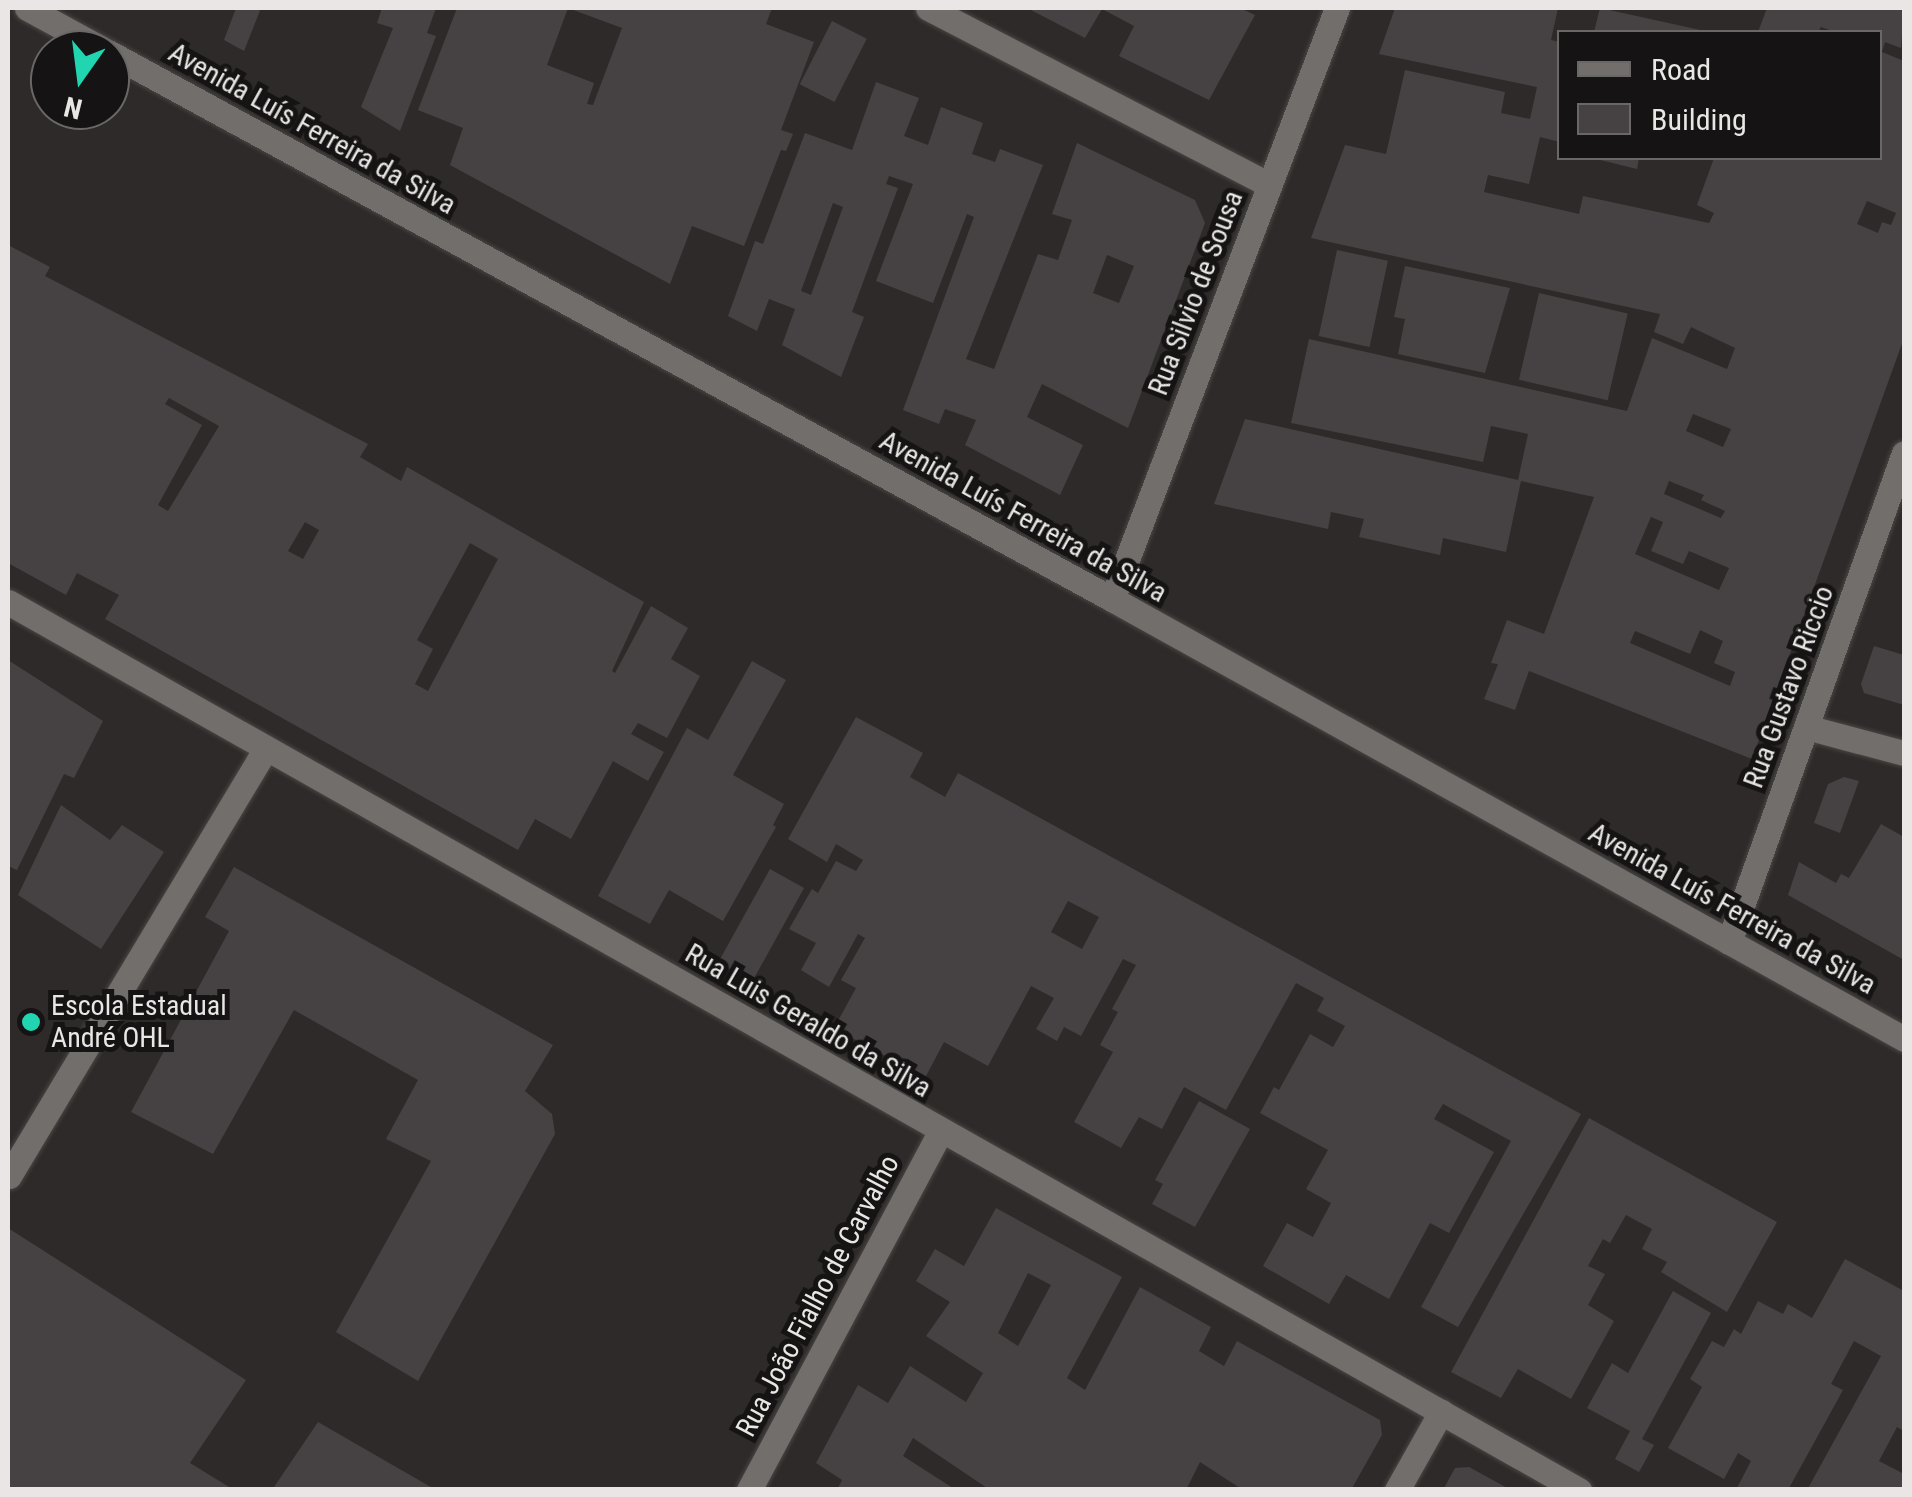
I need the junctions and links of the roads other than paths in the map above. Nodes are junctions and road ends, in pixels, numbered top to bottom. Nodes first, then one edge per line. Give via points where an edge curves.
1 (26, 8) edge
2 (928, 8) edge
3 (1337, 8) edge
4 (66, 30) edge
5 (130, 65) edge
6 (1269, 185) junction
7 (1904, 453) edge
8 (1112, 599) junction
9 (8, 602) edge
10 (1806, 727) junction
11 (266, 748) junction
12 (1904, 753) edge
13 (1729, 942) junction
14 (1904, 1039) edge
15 (940, 1130) junction
16 (9, 1176) edge
17 (1440, 1412) junction
18 (749, 1490) edge
19 (1397, 1490) edge
20 (1579, 1490) edge

1 - 4 street, Avenida Luís Ferreira da Silva
2 - 6 street
3 - 6 street, Rua Silvio de Sousa
5 - 8 street, Avenida Luís Ferreira da Silva
6 - 8 street, Rua Silvio de Sousa
7 - 10 street, Rua Gustavo Riccio
8 - 13 street, Avenida Luís Ferreira da Silva
9 - 11 street, Rua Luis Geraldo da Silva
10 - 12 street
10 - 13 street, Rua Gustavo Riccio
11 - 15 street, Rua Luis Geraldo da Silva
11 - 16 street
13 - 14 street, Avenida Luís Ferreira da Silva
15 - 17 street, Rua Luis Geraldo da Silva
15 - 18 street, Rua João Fialho de Carvalho
17 - 19 street
17 - 20 street, Rua Luis Geraldo da Silva

